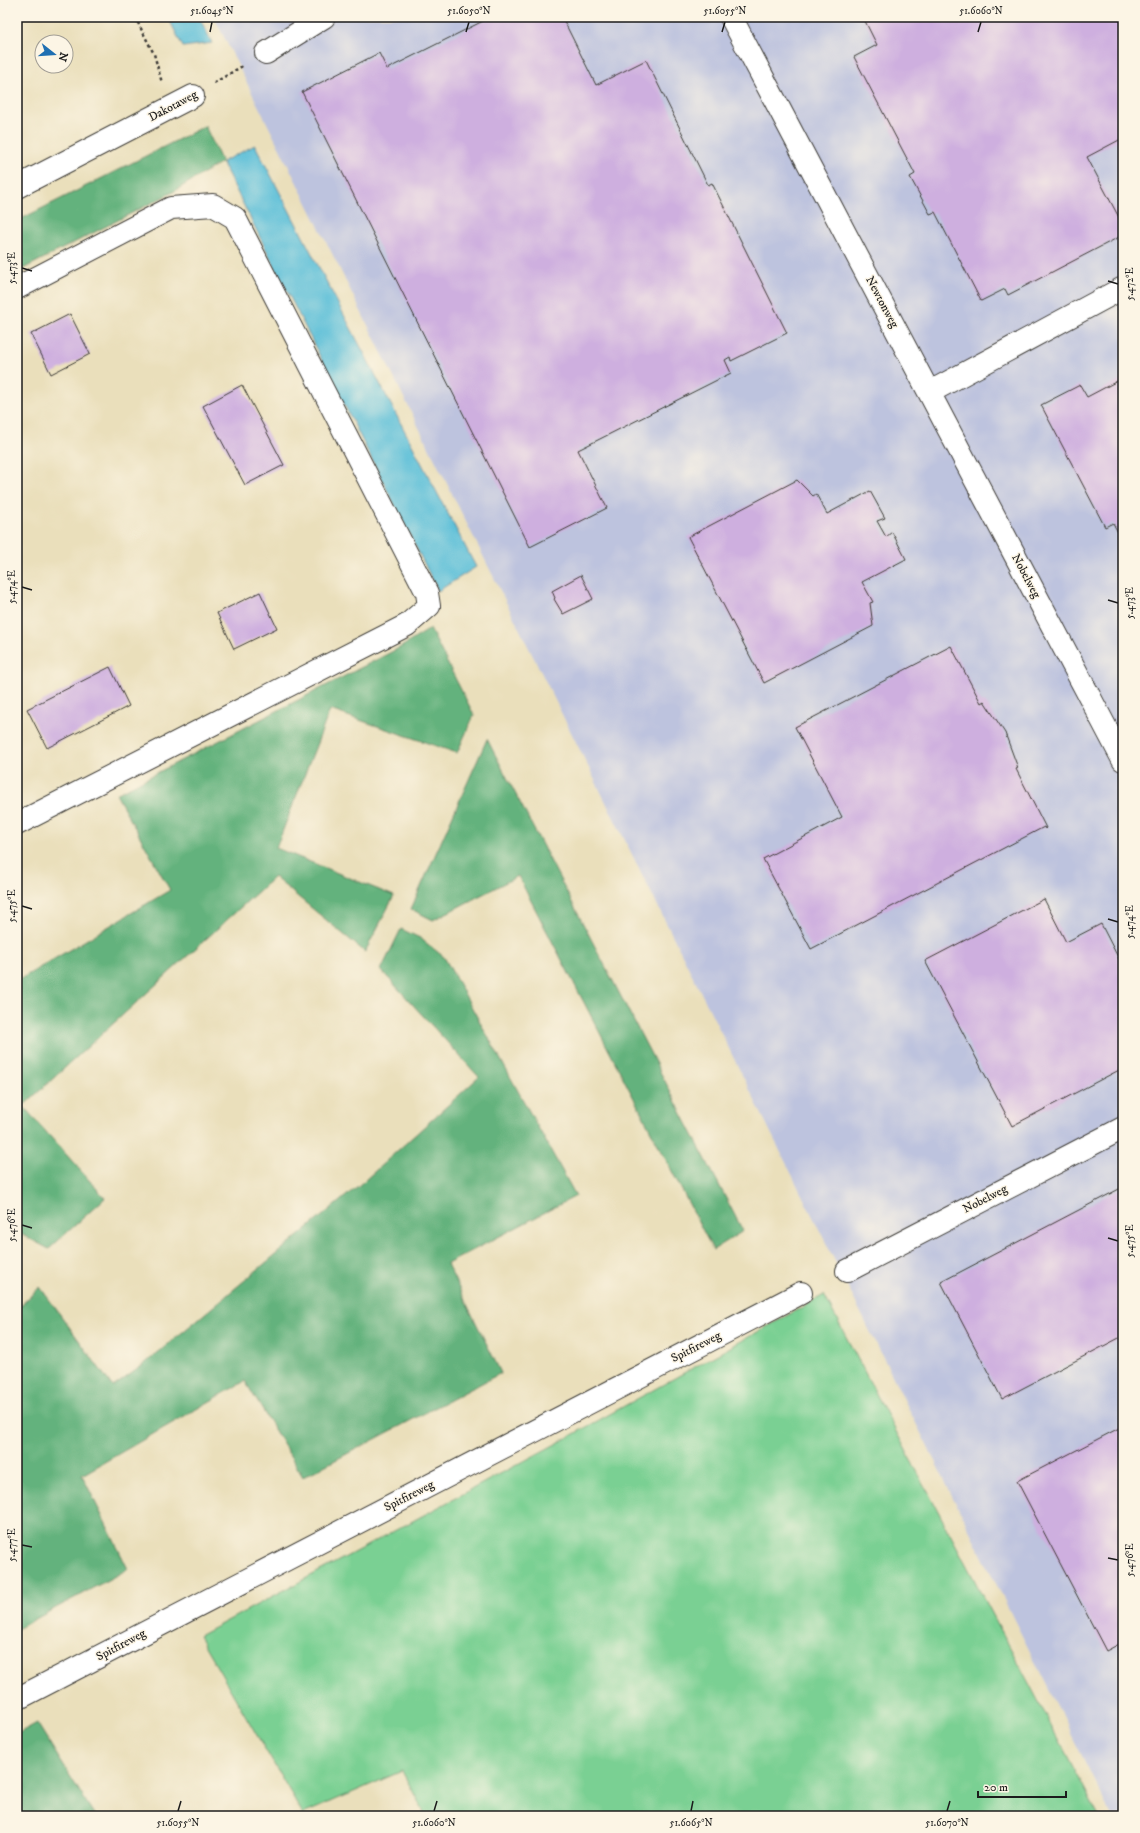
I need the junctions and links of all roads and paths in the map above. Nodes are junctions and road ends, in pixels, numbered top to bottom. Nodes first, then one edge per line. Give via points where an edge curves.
1 (135, 17) edge
2 (324, 17) edge
3 (732, 17) edge
4 (266, 53) joint
5 (193, 96) joint
6 (170, 108) junction
7 (17, 187) edge
8 (17, 288) edge
9 (1123, 288) edge
10 (930, 392) junction
11 (1123, 760) edge
12 (17, 824) edge
13 (1123, 1128) edge
14 (847, 1271) dead end
15 (801, 1293) dead end
16 (17, 1699) edge

1 - 6 path via 154,54
2 - 4 street
3 - 10 street, Newtonweg
4 - 5 path, Dakotaweg
5 - 6 street, Dakotaweg
6 - 7 street, Dakotaweg
8 - 12 street via 171,208 213,205 234,218 427,593 428,606 407,625
9 - 10 street
10 - 11 street, Nobelweg
13 - 14 street, Nobelweg
15 - 16 street, Spitfireweg

